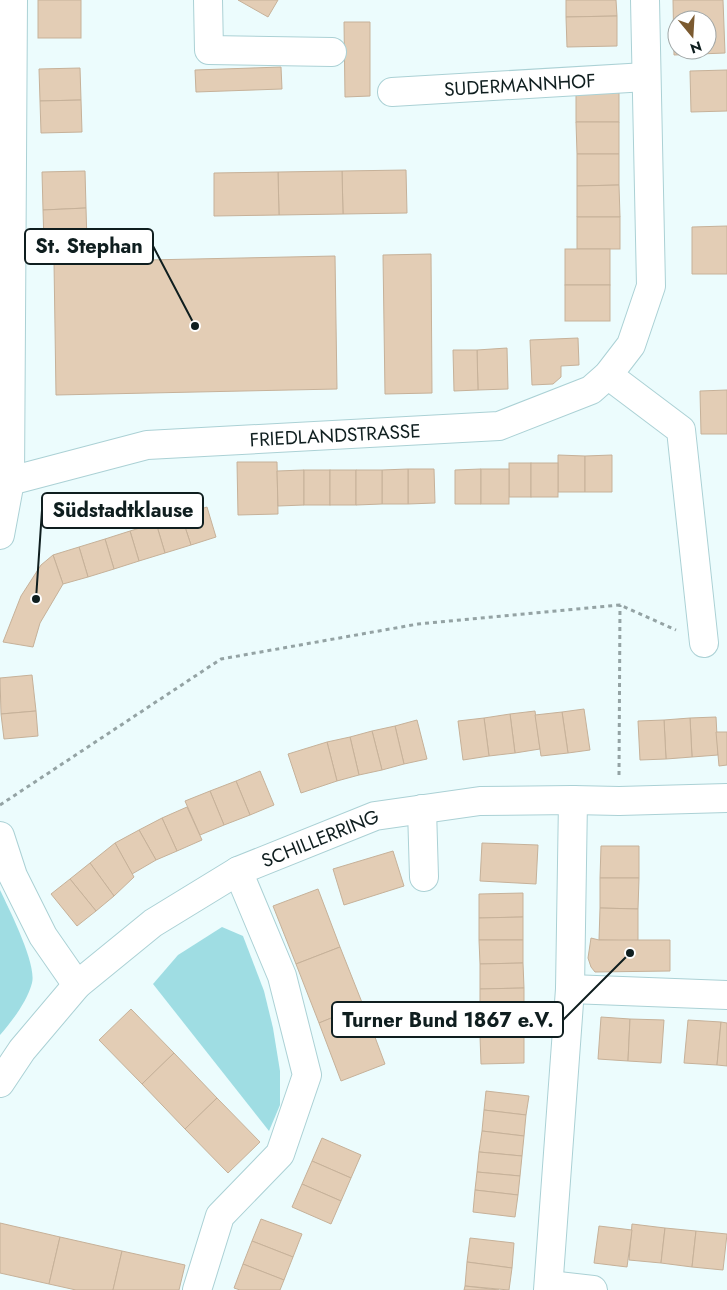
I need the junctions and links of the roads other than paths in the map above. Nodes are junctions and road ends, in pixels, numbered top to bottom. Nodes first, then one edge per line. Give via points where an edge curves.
1 (13, 0) edge
2 (208, 0) edge
3 (645, 0) edge
4 (332, 52) dead end
5 (646, 77) junction
6 (392, 92) dead end
7 (608, 375) junction
8 (10, 481) junction
9 (0, 535) edge
10 (704, 643) road end
11 (727, 798) edge
12 (573, 800) junction
13 (422, 809) junction
14 (0, 836) edge
15 (238, 871) junction
16 (424, 877) dead end
17 (77, 985) junction
18 (570, 989) junction
19 (727, 995) edge
20 (0, 1083) edge
21 (549, 1287) edge
22 (197, 1290) edge
23 (593, 1290) edge

1 - 8 street
2 - 4 street via 209,50
3 - 5 street, FRIEDLANDSTRASSE
5 - 6 street, SUDERMANNHOF
5 - 7 street, FRIEDLANDSTRASSE via 650,286 631,345
7 - 8 street, FRIEDLANDSTRASSE via 591,390 499,426 147,445
7 - 10 street via 681,430
8 - 9 street
11 - 12 street, SCHILLERRING
12 - 13 street, SCHILLERRING via 480,801
12 - 18 street
13 - 15 street, SCHILLERRING via 375,816
13 - 16 street
14 - 17 street via 13,876 43,936
15 - 17 street, SCHILLERRING via 153,923
15 - 22 street via 282,976 307,1075 280,1154 220,1216
17 - 20 street, SCHILLERRING via 22,1050
18 - 19 street
18 - 21 street
21 - 23 street

